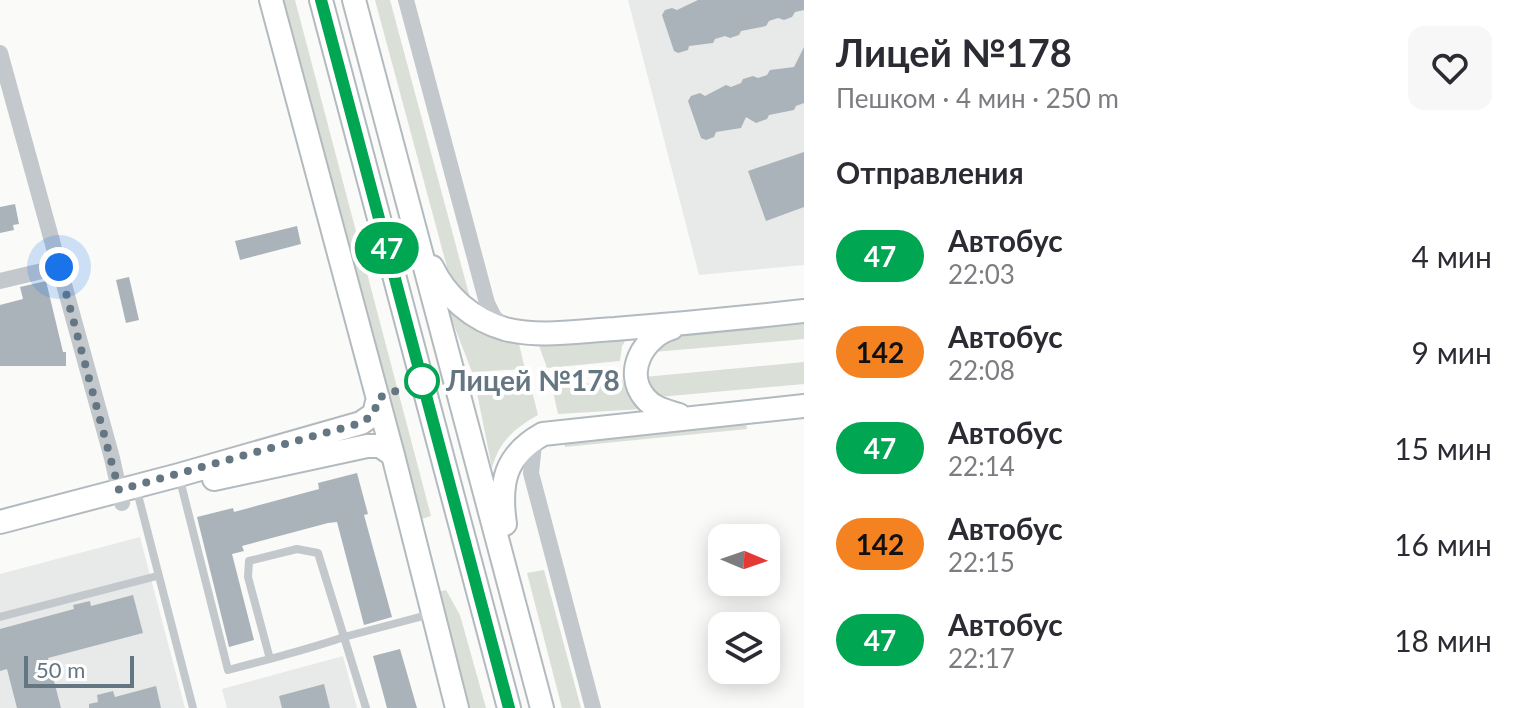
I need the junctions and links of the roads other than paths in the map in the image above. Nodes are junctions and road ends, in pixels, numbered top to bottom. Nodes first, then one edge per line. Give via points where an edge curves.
1 (271, 0) edge
2 (321, 0) edge
3 (354, 0) edge
4 (406, 0) edge
5 (1, 57) edge
6 (415, 231) junction
7 (59, 267) junction
8 (0, 281) edge
9 (804, 311) edge
10 (689, 323) junction
11 (505, 329) junction
12 (378, 398) junction
13 (804, 406) edge
14 (686, 417) junction
15 (543, 434) junction
16 (393, 455) junction
17 (179, 481) junction
18 (129, 494) junction
19 (0, 522) edge
20 (0, 534) edge
21 (157, 576) junction
22 (515, 600) junction
23 (433, 614) junction
24 (0, 617) edge
25 (344, 637) junction
26 (270, 659) junction
27 (193, 708) edge
28 (366, 708) edge
29 (457, 708) edge
30 (509, 708) edge
31 (542, 708) edge
32 (593, 708) edge

1 - 12 street
2 - 30 street
3 - 6 street
4 - 11 street via 487,303
5 - 7 street
6 - 11 street via 437,278 454,298
6 - 22 street
7 - 8 street
7 - 18 street
9 - 10 street
10 - 11 street via 548,334
10 - 14 street via 659,332 645,345 636,372 644,397 657,408
12 - 16 street
12 - 17 street via 374,414 361,423
13 - 14 street
14 - 15 street
15 - 22 street via 516,453 504,484
15 - 32 street via 534,445 531,473
16 - 17 street via 380,446 367,446
16 - 23 street
17 - 18 street
17 - 26 lane via 228,670
18 - 19 street
18 - 20 street
18 - 21 lane
21 - 24 lane
21 - 27 lane
22 - 31 street
23 - 25 lane
23 - 29 street
25 - 26 lane
25 - 26 lane via 318,553 297,549 261,556 249,561 248,577
25 - 28 lane

